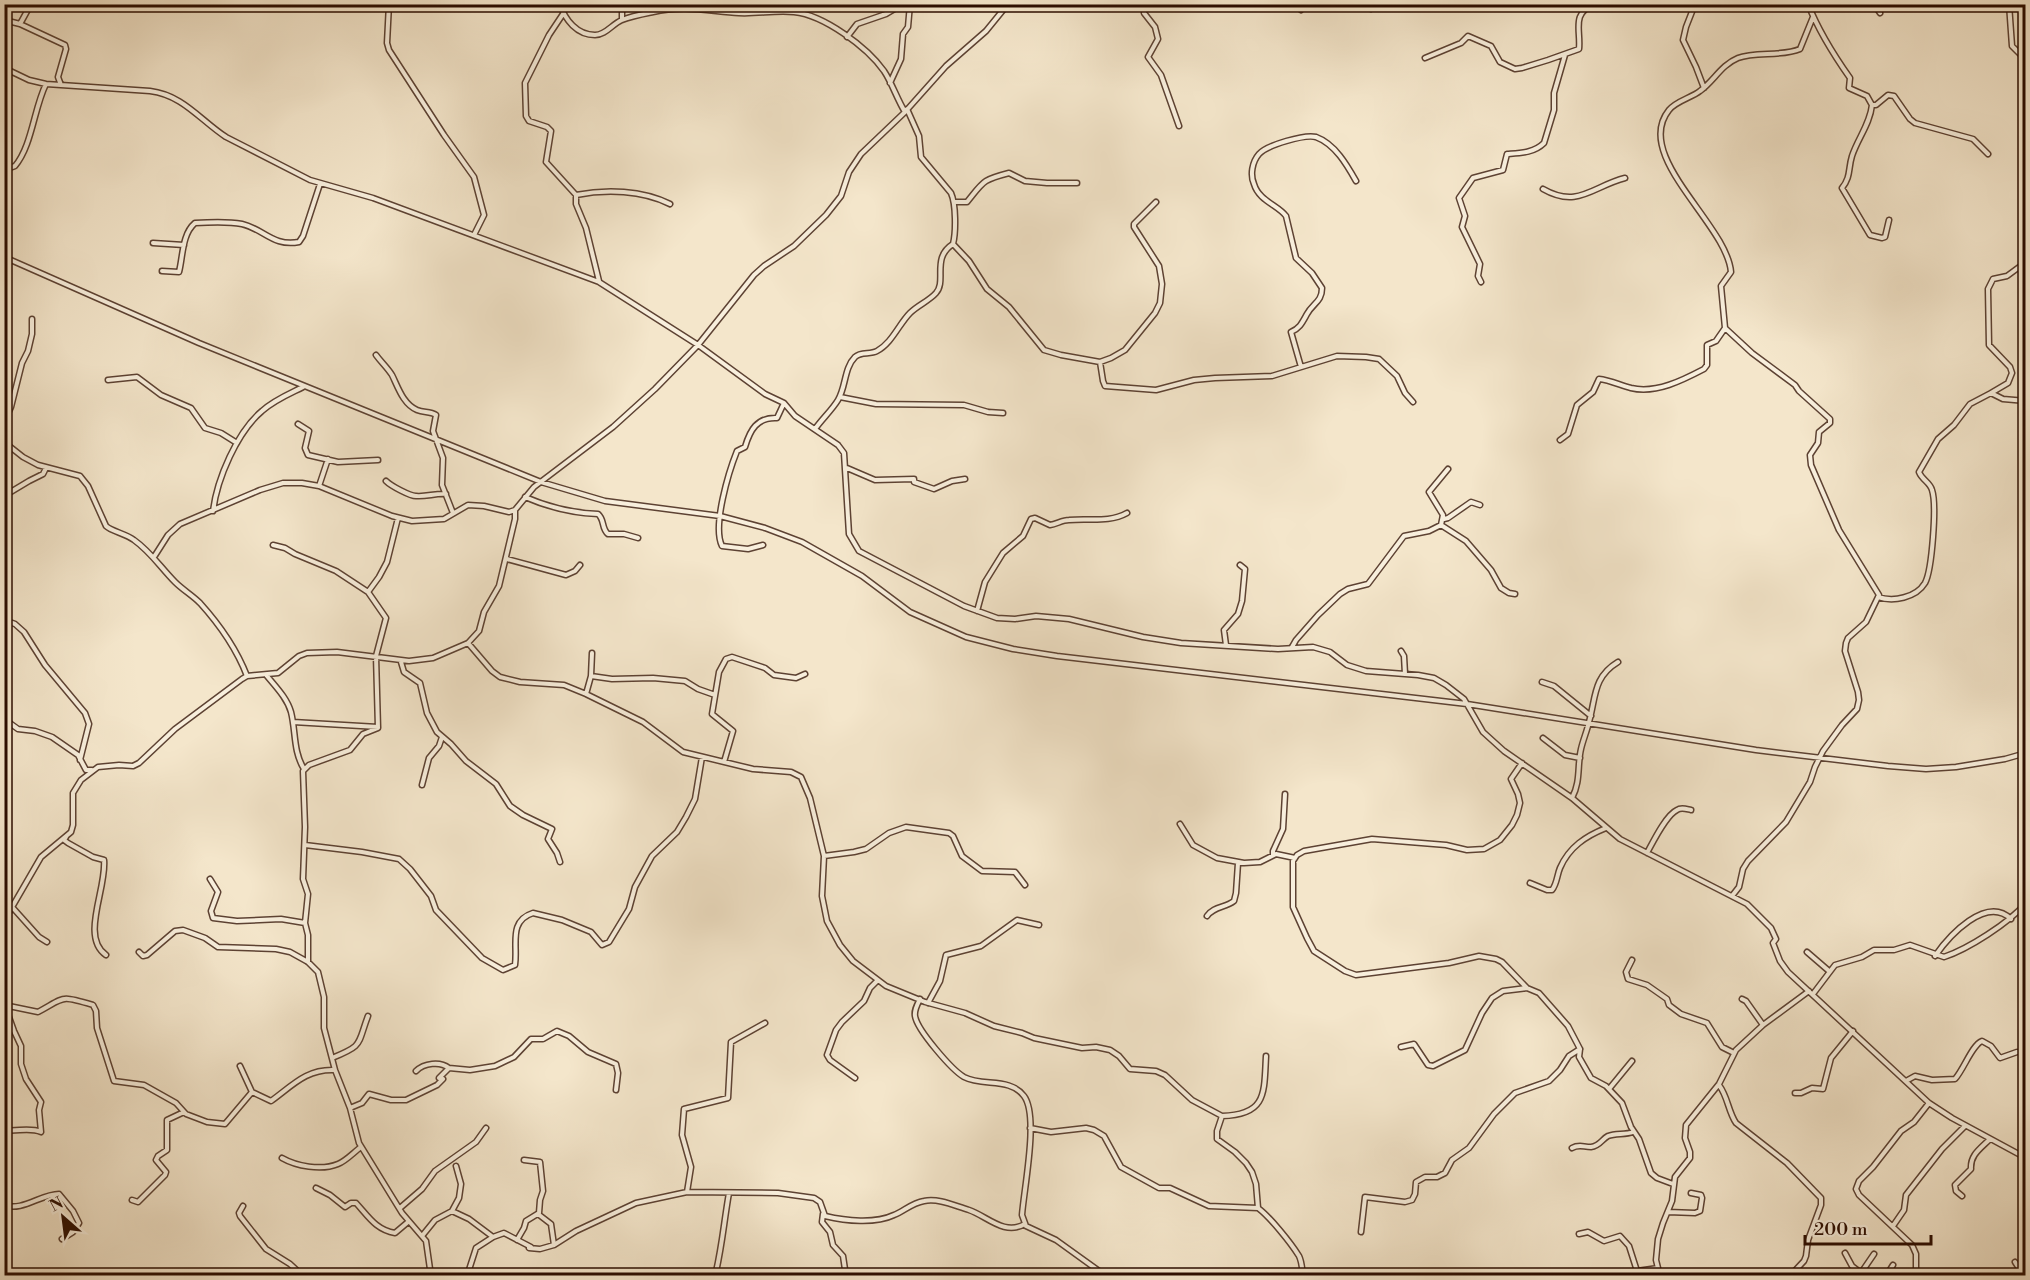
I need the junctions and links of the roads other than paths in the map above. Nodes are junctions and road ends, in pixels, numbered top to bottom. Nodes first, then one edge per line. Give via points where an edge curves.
1 (31, 4) edge
2 (389, 4) edge
3 (560, 4) edge
4 (622, 4) edge
5 (903, 4) edge
6 (910, 4) edge
7 (1008, 4) edge
8 (1145, 4) edge
9 (1293, 4) edge
10 (1340, 4) edge
11 (1349, 4) edge
12 (1356, 4) edge
13 (1594, 4) edge
14 (1695, 4) edge
15 (1808, 4) edge
16 (1874, 4) edge
17 (2009, 4) edge
18 (1371, 9) dead end
19 (1301, 10) dead end
20 (1880, 13) dead end
21 (562, 14) junction
22 (1813, 17) junction
23 (622, 20) junction
24 (4, 21) edge
25 (20, 24) junction
26 (847, 37) junction
27 (1564, 55) junction
28 (1425, 58) dead end
29 (2025, 60) edge
30 (4, 68) edge
31 (46, 84) junction
32 (890, 84) junction
33 (61, 85) junction
34 (1704, 88) junction
35 (1872, 105) junction
36 (906, 111) junction
37 (1179, 126) dead end
38 (1988, 154) dead end
39 (4, 170) edge
40 (1625, 178) dead end
41 (1356, 181) dead end
42 (1077, 183) dead end
43 (320, 184) junction
44 (1543, 189) dead end
45 (576, 195) junction
46 (954, 202) junction
47 (1156, 202) dead end
48 (670, 204) dead end
49 (1889, 220) dead end
50 (474, 235) junction
51 (153, 243) dead end
52 (953, 244) junction
53 (184, 245) junction
54 (4, 257) edge
55 (2025, 262) edge
56 (162, 271) dead end
57 (599, 282) junction
58 (1481, 282) dead end
59 (32, 319) dead end
60 (1725, 328) junction
61 (698, 345) junction
62 (376, 355) dead end
63 (1101, 362) junction
64 (1301, 368) junction
65 (108, 381) dead end
66 (304, 387) junction
67 (1990, 393) junction
68 (840, 397) junction
69 (2025, 401) edge
70 (1413, 402) dead end
71 (784, 403) junction
72 (1003, 413) dead end
73 (4, 422) edge
74 (298, 424) dead end
75 (815, 429) junction
76 (436, 439) junction
77 (1560, 440) dead end
78 (4, 442) edge
79 (237, 443) junction
80 (328, 459) junction
81 (378, 460) dead end
82 (46, 468) junction
83 (846, 468) junction
84 (1448, 469) dead end
85 (965, 479) dead end
86 (386, 481) dead end
87 (541, 482) junction
88 (319, 486) junction
89 (446, 494) junction
90 (4, 496) edge
91 (525, 497) junction
92 (1480, 505) dead end
93 (515, 510) junction
94 (213, 511) junction
95 (453, 513) junction
96 (1127, 513) dead end
97 (720, 516) junction
98 (398, 518) junction
99 (1444, 519) junction
100 (1441, 525) junction
101 (638, 538) dead end
102 (273, 545) dead end
103 (763, 545) dead end
104 (154, 557) junction
105 (507, 559) junction
106 (580, 565) dead end
107 (1240, 565) dead end
108 (368, 591) junction
109 (1515, 594) dead end
110 (1878, 597) junction
111 (977, 611) junction
112 (4, 620) edge
113 (468, 643) junction
114 (1226, 645) junction
115 (1291, 648) junction
116 (1401, 651) dead end
117 (592, 653) dead end
118 (376, 656) junction
119 (400, 662) junction
120 (1618, 662) dead end
121 (805, 674) dead end
122 (1405, 674) junction
123 (266, 675) junction
124 (247, 676) junction
125 (591, 676) junction
126 (1542, 682) dead end
127 (586, 694) junction
128 (715, 695) junction
129 (1467, 704) junction
130 (1591, 716) junction
131 (4, 719) edge
132 (293, 722) junction
133 (1589, 723) junction
134 (378, 727) junction
135 (442, 737) junction
136 (1543, 738) dead end
137 (2025, 753) edge
138 (702, 757) junction
139 (1580, 758) junction
140 (1818, 759) junction
141 (80, 760) junction
142 (724, 762) junction
143 (1522, 763) junction
144 (304, 769) junction
145 (93, 770) junction
146 (422, 784) dead end
147 (1285, 794) dead end
148 (1572, 798) junction
149 (1691, 810) dead end
150 (1180, 824) dead end
151 (1606, 828) junction
152 (66, 836) junction
153 (304, 845) junction
154 (1647, 853) junction
155 (1273, 855) junction
156 (824, 856) junction
157 (1294, 858) junction
158 (560, 862) dead end
159 (1238, 862) junction
160 (210, 879) dead end
161 (1530, 883) dead end
162 (1025, 885) dead end
163 (1732, 896) junction
164 (2025, 903) edge
165 (12, 908) junction
166 (1207, 916) dead end
167 (2011, 919) junction
168 (4, 921) edge
169 (305, 923) junction
170 (1039, 925) dead end
171 (47, 942) dead end
172 (139, 952) dead end
173 (1807, 952) dead end
174 (106, 955) dead end
175 (1935, 956) junction
176 (1632, 960) dead end
177 (308, 962) junction
178 (1830, 971) junction
179 (878, 980) junction
180 (1527, 988) junction
181 (1811, 992) junction
182 (920, 999) junction
183 (1742, 999) dead end
184 (928, 1003) junction
185 (5, 1005) edge
186 (368, 1016) dead end
187 (765, 1023) dead end
188 (1763, 1025) junction
189 (1853, 1031) junction
190 (1401, 1047) dead end
191 (1580, 1049) junction
192 (2017, 1052) dead end
193 (1734, 1053) junction
194 (1266, 1056) dead end
195 (332, 1059) junction
196 (1632, 1061) dead end
197 (240, 1066) dead end
198 (449, 1068) junction
199 (335, 1071) junction
200 (416, 1071) dead end
201 (855, 1078) dead end
202 (1906, 1082) junction
203 (1719, 1084) junction
204 (1609, 1089) junction
205 (616, 1090) dead end
206 (252, 1092) junction
207 (1795, 1093) dead end
208 (1929, 1103) junction
209 (350, 1108) junction
210 (184, 1112) junction
211 (1222, 1116) junction
212 (1965, 1126) junction
213 (486, 1128) dead end
214 (1030, 1128) junction
215 (4, 1130) edge
216 (1633, 1132) junction
217 (1990, 1139) junction
218 (361, 1147) junction
219 (1572, 1148) dead end
220 (282, 1158) dead end
221 (2025, 1158) edge
222 (524, 1160) dead end
223 (456, 1166) dead end
224 (1673, 1184) junction
225 (316, 1188) dead end
226 (687, 1192) junction
227 (729, 1193) junction
228 (1691, 1193) dead end
229 (1962, 1196) dead end
230 (132, 1200) dead end
231 (4, 1205) edge
232 (243, 1206) dead end
233 (1257, 1208) junction
234 (400, 1209) junction
235 (452, 1211) junction
236 (1668, 1212) junction
237 (538, 1214) junction
238 (823, 1214) junction
239 (408, 1222) junction
240 (1025, 1224) junction
241 (1893, 1226) junction
242 (1361, 1232) dead end
243 (1579, 1234) dead end
244 (422, 1236) junction
245 (493, 1237) junction
246 (62, 1239) dead end
247 (518, 1240) junction
248 (554, 1245) junction
249 (1845, 1253) dead end
250 (1874, 1254) dead end
251 (2015, 1262) dead end
252 (1893, 1265) dead end
253 (1658, 1268) junction
254 (1863, 1274) edge
255 (303, 1275) edge
256 (431, 1275) edge
257 (467, 1275) edge
258 (715, 1275) edge
259 (846, 1275) edge
260 (1106, 1275) edge
261 (1303, 1275) edge
262 (1660, 1275) edge
263 (1790, 1275) edge
264 (1886, 1275) edge
265 (1916, 1275) edge
266 (2024, 1275) edge

1 - 25 street
2 - 50 street via 389,50 477,184 484,214
3 - 21 street
4 - 23 street
5 - 26 street via 857,24
6 - 32 street via 901,59
7 - 36 street
8 - 37 street via 1144,13 1155,27 1158,39 1148,57 1161,75
9 - 19 street
10 - 11 street
12 - 18 street
13 - 27 street via 1579,19 1579,49
14 - 34 street via 1683,40
15 - 22 street
16 - 20 street
17 - 29 street via 2012,46
21 - 23 street via 574,27 592,35 604,33
21 - 45 street via 525,83 526,116 549,129 546,162
22 - 34 street via 1798,51 1738,58
22 - 35 street via 1832,54 1849,75 1849,87 1867,96
23 - 26 street via 678,8 795,12 819,20
24 - 25 street
25 - 33 street via 66,46 58,77
26 - 32 street via 881,68
27 - 28 street via 1515,69 1500,62 1491,46 1468,36 1461,43
27 - 58 street via 1544,143 1526,153 1507,154 1503,170 1473,178 1459,198 1466,216 1462,227 1480,264
30 - 31 street
31 - 33 street
31 - 39 street via 24,151 15,166
32 - 36 street
33 - 43 street via 166,94 226,137
34 - 60 street via 1671,108 1660,136 1669,164 1721,241 1730,263 1731,272 1722,286
35 - 38 street via 1888,95 1894,96 1916,123 1973,139
35 - 49 street via 1852,156 1848,181 1842,188 1870,235 1885,237
36 - 46 street via 919,136 921,157
36 - 61 street via 861,154 832,208 794,246 754,275
40 - 44 street via 1577,197 1555,195
41 - 64 street via 1339,154 1316,137 1264,150 1252,171 1255,187 1286,216 1296,258 1322,288 1319,301 1298,329 1291,332
42 - 46 street via 1025,181 1009,173 982,183 967,202
43 - 50 street via 373,198
43 - 53 street via 299,242 273,240 240,224 195,223
45 - 48 street via 627,192
45 - 57 street
46 - 52 street
47 - 63 street via 1134,227 1161,271 1159,308 1125,350
50 - 57 street
51 - 53 street
52 - 63 street via 987,289 1009,307 1044,350
52 - 68 street via 943,256 937,292 909,314 877,351 856,356 848,368
53 - 56 street via 179,272
54 - 66 street
55 - 67 street via 2007,276 1993,279 1988,289 1989,345 2012,373 2008,383
57 - 61 street
59 - 73 street via 28,351
60 - 77 street via 1707,345 1704,369 1670,385 1637,389 1599,379 1593,392 1577,405 1568,434
60 - 110 street via 1830,419 1819,432 1818,443 1810,455 1811,465 1839,530
61 - 71 street via 765,394
61 - 87 street via 627,415
62 - 76 street via 412,406 436,416
63 - 64 street via 1105,386 1156,390 1194,380 1262,377
64 - 70 street via 1337,356 1377,358 1397,376
65 - 79 street via 137,377 161,395 191,408 205,428
66 - 76 street
66 - 79 street via 261,411
67 - 69 street
67 - 110 street via 1970,404 1938,439 1919,472 1932,488 1934,500 1931,557 1925,583 1909,596
68 - 72 street via 876,404 961,405
68 - 75 street
71 - 75 street
71 - 97 street via 777,418 767,418 752,428 745,447 737,451
74 - 80 street via 309,431 306,453
75 - 83 street via 842,448
76 - 87 street
76 - 89 street via 443,458 441,478
78 - 82 street
79 - 94 street via 219,484
80 - 81 street
80 - 88 street
82 - 90 street via 44,474
82 - 104 street via 80,476 105,526 132,538
83 - 85 street via 875,480 914,479 934,489
83 - 111 street via 849,534 856,548
84 - 99 street via 1429,492
86 - 89 street via 414,496
87 - 91 street
87 - 97 street via 605,501
88 - 94 street via 283,483
88 - 98 street
89 - 95 street
91 - 93 street
91 - 101 street via 556,508 598,514 608,534
92 - 99 street via 1471,502
93 - 95 street via 474,505
93 - 105 street
94 - 104 street via 172,530
95 - 98 street via 438,520
96 - 111 street via 1105,520 1065,520 1050,525 1031,519 1023,536 1003,553 985,582
97 - 103 street via 722,546 748,549
97 - 129 street via 802,542 862,576 910,612 966,637 1013,649
98 - 108 street via 385,565
99 - 100 street
100 - 109 street via 1466,541 1501,588
100 - 115 street via 1404,536 1368,584 1340,594
102 - 108 street via 336,571
104 - 124 street via 205,609 228,640
105 - 106 street via 566,575
105 - 113 street via 479,631
107 - 114 street via 1245,569 1242,601 1236,619 1224,630
108 - 118 street via 386,618
110 - 140 street via 1866,622 1846,643 1858,692 1857,709
111 - 114 street via 1006,619 1069,619 1143,637
112 - 141 street via 24,632 45,665 85,713 89,724
113 - 119 street via 433,658
113 - 127 street via 504,679 556,684
114 - 115 street
115 - 122 street via 1319,648 1353,667
116 - 122 street
117 - 125 street
118 - 119 street
118 - 123 street via 307,653 298,656 282,672
118 - 134 street
119 - 135 street via 404,672 420,683 427,713
120 - 130 street via 1599,682
121 - 128 street via 796,678 774,675 765,668 728,658 719,672
122 - 129 street via 1434,678
123 - 124 street
123 - 132 street via 287,702
124 - 145 street via 175,729 139,763
125 - 127 street
125 - 128 street via 685,681
126 - 130 street via 1554,686
127 - 138 street via 643,722 678,749
128 - 142 street via 712,716 732,731
129 - 133 street
129 - 143 street via 1488,738
130 - 133 street
131 - 141 street via 18,729 48,735
132 - 134 street
132 - 144 street via 297,756
133 - 139 street
133 - 140 street
134 - 144 street via 363,734 350,750
135 - 146 street via 429,758
135 - 158 street via 466,762 496,784 510,806 552,829 548,839
136 - 139 street via 1565,755
137 - 140 street via 1926,769
138 - 142 street
138 - 153 street via 692,807 677,832 652,856 635,887 629,909 609,942 602,945 591,932 533,913 521,919 516,930 515,965 503,970 480,956 436,910 431,896 399,859
139 - 148 street via 1578,785
140 - 163 street via 1810,782 1786,822 1748,861
141 - 145 street via 86,770
142 - 156 street via 801,777
143 - 148 street
143 - 157 street via 1511,779 1520,803 1517,815 1500,840 1484,849 1372,839 1304,851
144 - 153 street
145 - 152 street via 74,789 74,825
147 - 155 street via 1283,829
148 - 151 street
149 - 154 street via 1680,808 1674,812
150 - 159 street via 1193,844 1217,858
151 - 154 street
151 - 161 street via 1573,848 1564,859 1552,890
152 - 165 street via 41,857
152 - 174 street via 64,840 68,843 105,860 94,937
153 - 169 street via 303,879 308,894
154 - 163 street
155 - 157 street
155 - 159 street via 1260,862
156 - 162 street via 867,849 897,829 915,827 949,833 962,856 982,871 1015,873
156 - 179 street via 822,896 827,921 845,952
157 - 180 street via 1293,907 1314,951 1345,971 1364,975 1479,956 1502,962
159 - 166 street via 1234,901
160 - 169 street via 218,892 211,912 213,918
163 - 181 street via 1771,927 1780,961
164 - 167 street
165 - 168 street
165 - 171 street
167 - 175 street via 1948,956
167 - 175 street via 1996,911 1977,917 1958,928
169 - 177 street
170 - 184 street via 1017,920 981,946 946,955 940,981
172 - 177 street via 147,955 180,929 218,947 276,949
173 - 178 street
175 - 178 street via 1910,945 1874,950 1835,965
176 - 193 street via 1626,972 1628,979 1647,985 1681,1014 1707,1023 1722,1047
177 - 195 street via 321,978 323,1023
178 - 181 street
179 - 182 street
179 - 201 street via 836,1030 827,1055
180 - 190 street via 1492,998 1465,1050 1438,1064 1428,1065 1414,1044
180 - 191 street via 1539,993 1550,1005 1568,1026
181 - 188 street
181 - 189 street
182 - 184 street
182 - 214 street via 915,1011 918,1026 951,1065 965,1077 1017,1089 1027,1102
183 - 188 street
184 - 211 street via 1034,1038 1110,1050 1130,1069 1165,1075 1192,1100
185 - 210 street via 36,1012 64,998 93,1005 114,1081 144,1085
185 - 215 street via 21,1046 26,1079 41,1102 41,1132 30,1128
186 - 195 street via 358,1046
187 - 226 street via 731,1042 728,1098 684,1109 682,1135 691,1167
188 - 193 street
189 - 202 street
189 - 207 street via 1830,1058 1823,1089
191 - 204 street via 1579,1057 1591,1078
191 - 242 street via 1569,1056 1549,1081 1515,1093 1469,1148 1452,1160 1445,1173 1416,1182 1412,1200 1365,1197
192 - 202 street via 2001,1058 1982,1041 1955,1078 1932,1080 1916,1076
193 - 203 street
194 - 211 street via 1259,1103 1240,1115
195 - 199 street
196 - 204 street
197 - 206 street
198 - 200 street via 437,1063
198 - 205 street via 495,1066 514,1057 531,1039 544,1038 556,1031 616,1064
198 - 209 street via 437,1085 413,1097 391,1100 369,1094 362,1103
199 - 206 street via 309,1074 271,1101
199 - 209 street
202 - 208 street
203 - 224 street via 1686,1125 1690,1158
203 - 263 street via 1736,1123 1787,1163 1821,1198 1804,1261
204 - 216 street via 1622,1103
206 - 210 street via 223,1125
208 - 212 street
208 - 241 street via 1857,1185 1859,1195
209 - 218 street
210 - 230 street via 167,1120 167,1150 156,1160 165,1175 138,1202
211 - 233 street via 1216,1137 1252,1172
212 - 217 street
212 - 241 street via 1906,1195 1904,1210
213 - 234 street via 476,1142 435,1171
214 - 233 street via 1051,1132 1094,1130 1104,1136 1121,1167 1159,1188 1170,1188 1209,1206
214 - 240 street via 1022,1215
216 - 219 street via 1609,1136 1592,1147
216 - 224 street via 1651,1173
217 - 221 street
217 - 229 street via 1970,1160 1971,1170 1955,1185
218 - 220 street via 333,1166 293,1165
218 - 234 street
222 - 237 street via 541,1163 543,1191
223 - 235 street via 461,1184
224 - 236 street
225 - 239 street via 345,1208 356,1203 373,1224 388,1232 395,1233
226 - 227 street
226 - 248 street via 636,1203
227 - 238 street via 814,1198 820,1202
227 - 258 street
228 - 236 street via 1701,1195 1700,1211
231 - 246 street via 11,1208 59,1194 79,1223
232 - 255 street via 240,1216 266,1249
233 - 261 street via 1269,1217 1300,1258
234 - 239 street
235 - 244 street via 435,1220
235 - 245 street
236 - 253 street via 1658,1239
237 - 247 street via 526,1221
237 - 248 street via 551,1224
238 - 240 street via 881,1220 929,1200 971,1211 992,1223 1014,1228
238 - 259 street via 822,1222 843,1256
239 - 244 street
240 - 260 street
241 - 265 street via 1915,1249
243 - 253 street via 1588,1232 1604,1241 1620,1236 1632,1253 1635,1269
244 - 256 street via 428,1243
245 - 247 street via 504,1233
245 - 257 street via 476,1248
247 - 248 street via 530,1248
249 - 254 street via 1852,1266
250 - 254 street
251 - 266 street
252 - 264 street
253 - 262 street

